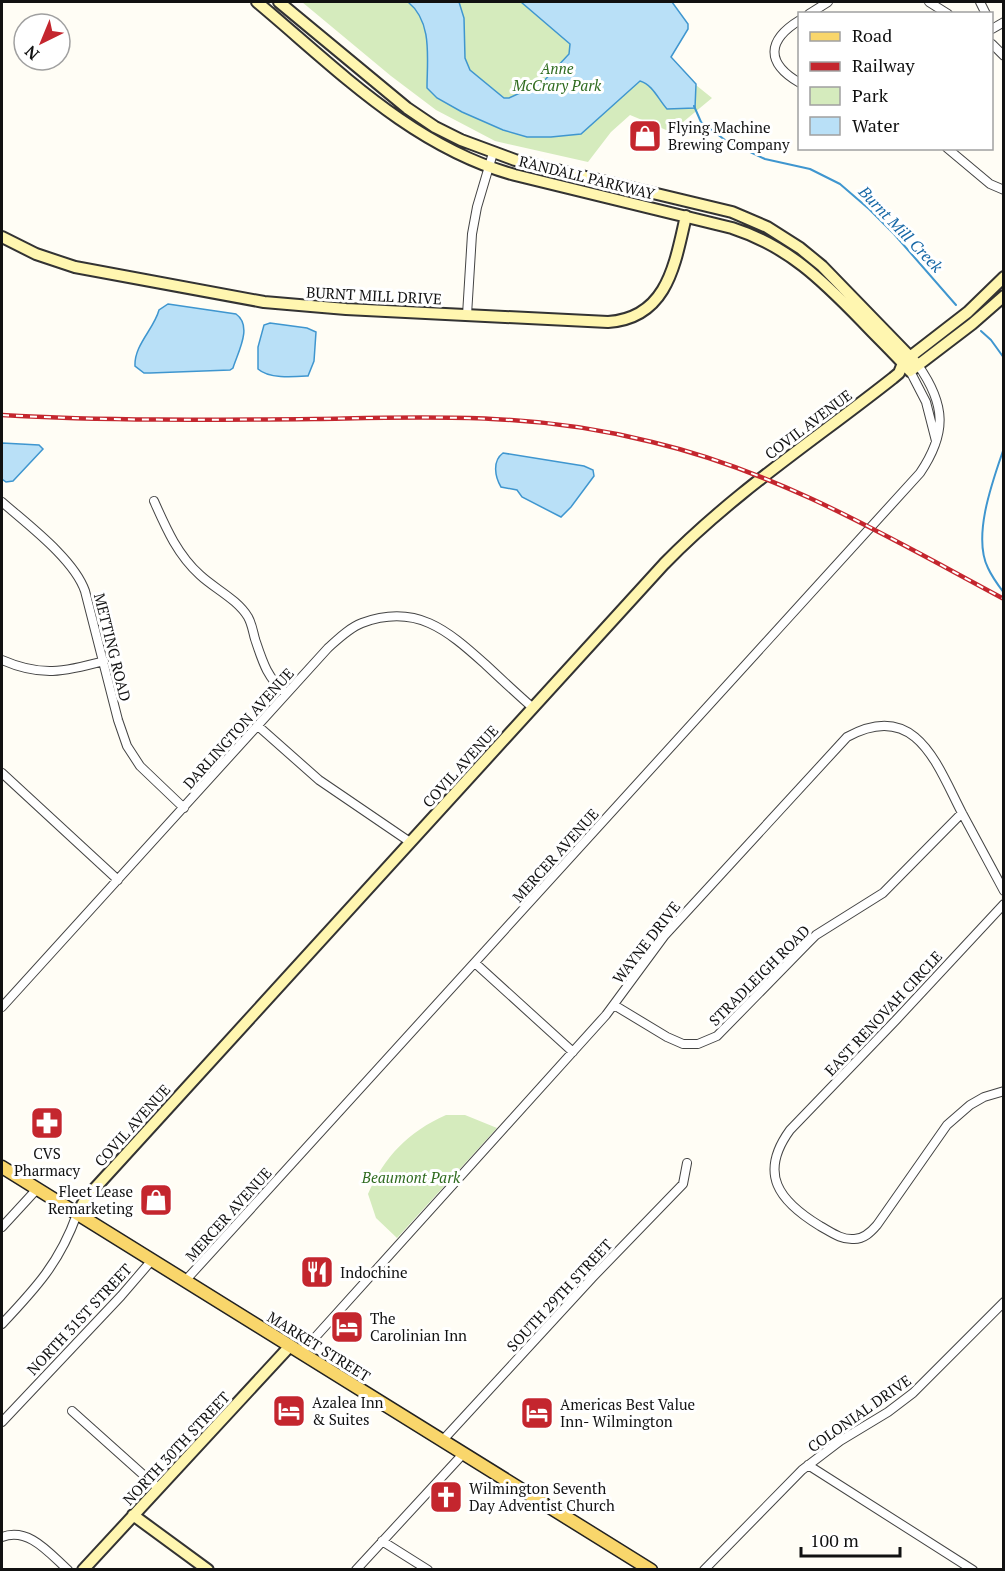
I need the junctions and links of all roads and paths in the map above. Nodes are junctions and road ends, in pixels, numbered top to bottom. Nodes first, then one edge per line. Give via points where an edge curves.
1 (257, 2) edge
2 (279, 2) edge
3 (828, 2) edge
4 (930, 2) edge
5 (812, 12) edge
6 (945, 12) edge
7 (798, 22) edge
8 (993, 45) edge
9 (1004, 56) edge
10 (798, 82) edge
11 (949, 150) edge
12 (493, 153) junction
13 (490, 168) junction
14 (1004, 190) edge
15 (690, 202) junction
16 (686, 216) junction
17 (2, 237) edge
18 (1004, 277) edge
19 (1004, 296) edge
20 (467, 315) junction
21 (908, 366) junction
22 (154, 501) dead end
23 (2, 502) edge
24 (2, 660) edge
25 (104, 661) junction
26 (286, 694) junction
27 (533, 708) junction
28 (258, 726) junction
29 (2, 773) edge
30 (184, 808) junction
31 (962, 813) junction
32 (410, 842) junction
33 (118, 880) junction
34 (1004, 891) edge
35 (1004, 904) edge
36 (475, 963) junction
37 (614, 1005) junction
38 (2, 1007) edge
39 (573, 1052) junction
40 (1004, 1091) edge
41 (687, 1163) dead end
42 (2, 1167) edge
43 (37, 1189) junction
44 (77, 1214) junction
45 (2, 1227) edge
46 (152, 1260) junction
47 (185, 1281) junction
48 (1004, 1302) edge
49 (2, 1324) edge
50 (295, 1350) junction
51 (72, 1411) dead end
52 (2, 1422) edge
53 (442, 1441) junction
54 (464, 1454) junction
55 (808, 1465) junction
56 (158, 1488) junction
57 (133, 1515) junction
58 (2, 1537) edge
59 (382, 1541) junction
60 (68, 1569) edge
61 (83, 1569) edge
62 (208, 1569) edge
63 (356, 1569) edge
64 (428, 1569) edge
65 (651, 1569) edge
66 (704, 1569) edge
67 (973, 1569) edge

1 - 13 main road, RANDALL PARKWAY via 394,116 445,148
2 - 12 main road, RANDALL PARKWAY via 415,114
3 - 5 street
4 - 6 street
7 - 10 street via 778,37 774,48 780,67
8 - 9 street
11 - 14 street via 990,184
12 - 13 street
12 - 15 main road, RANDALL PARKWAY
13 - 16 main road, RANDALL PARKWAY
13 - 20 street via 472,234
15 - 16 street
15 - 21 main road, RANDALL PARKWAY via 755,221 800,248 828,272
16 - 20 main road, BURNT MILL DRIVE via 668,281 650,305 634,317 608,322
16 - 21 main road, RANDALL PARKWAY via 745,232 798,260
17 - 20 main road, BURNT MILL DRIVE via 75,267 219,295 309,306
18 - 21 main road
19 - 21 main road via 978,320
21 - 27 main road, COVIL AVENUE via 692,536
21 - 36 street, MERCER AVENUE via 930,383 938,407 940,433 920,473
22 - 26 street via 184,558 247,616 264,667
23 - 25 street, METTING ROAD via 79,577
24 - 25 street via 51,672
25 - 30 street, METTING ROAD via 120,727 132,756
26 - 27 street, DARLINGTON AVENUE via 347,632 361,623 407,616 442,629 459,641
26 - 28 street, DARLINGTON AVENUE
27 - 32 main road, COVIL AVENUE
28 - 30 street, DARLINGTON AVENUE
28 - 32 street via 319,780
29 - 33 street
30 - 33 street, DARLINGTON AVENUE
31 - 34 street, WAYNE DRIVE
31 - 37 street, STRADLEIGH ROAD via 883,893 816,935 713,1039 698,1044 680,1043
31 - 37 street, WAYNE DRIVE via 933,756 914,736 887,726 854,733 838,745 665,935
32 - 44 main road, COVIL AVENUE via 86,1198
33 - 38 street, DARLINGTON AVENUE
35 - 40 street, EAST RENOVAH CIRCLE via 790,1130 775,1157 780,1191 806,1217 840,1237 860,1238 877,1225 952,1120 978,1100
36 - 39 street
36 - 47 street, MERCER AVENUE
37 - 39 street, WAYNE DRIVE
39 - 50 street, WAYNE DRIVE
41 - 53 street, SOUTH 29TH STREET via 683,1184
42 - 43 main road, MARKET STREET
43 - 44 main road, MARKET STREET
43 - 45 street
44 - 46 main road, MARKET STREET
44 - 49 street via 50,1270
46 - 47 main road, MARKET STREET
46 - 52 street, NORTH 31ST STREET
47 - 50 main road, MARKET STREET
48 - 55 street, COLONIAL DRIVE via 913,1393
50 - 53 main road, MARKET STREET
50 - 56 main road, NORTH 30TH STREET
51 - 56 street
53 - 54 main road, MARKET STREET
54 - 59 street
54 - 65 main road, MARKET STREET
55 - 66 street, COLONIAL DRIVE
55 - 67 street
56 - 57 main road, NORTH 30TH STREET
57 - 61 main road, NORTH 30TH STREET
57 - 62 main road
58 - 60 street via 26,1536
59 - 63 street
59 - 64 street

